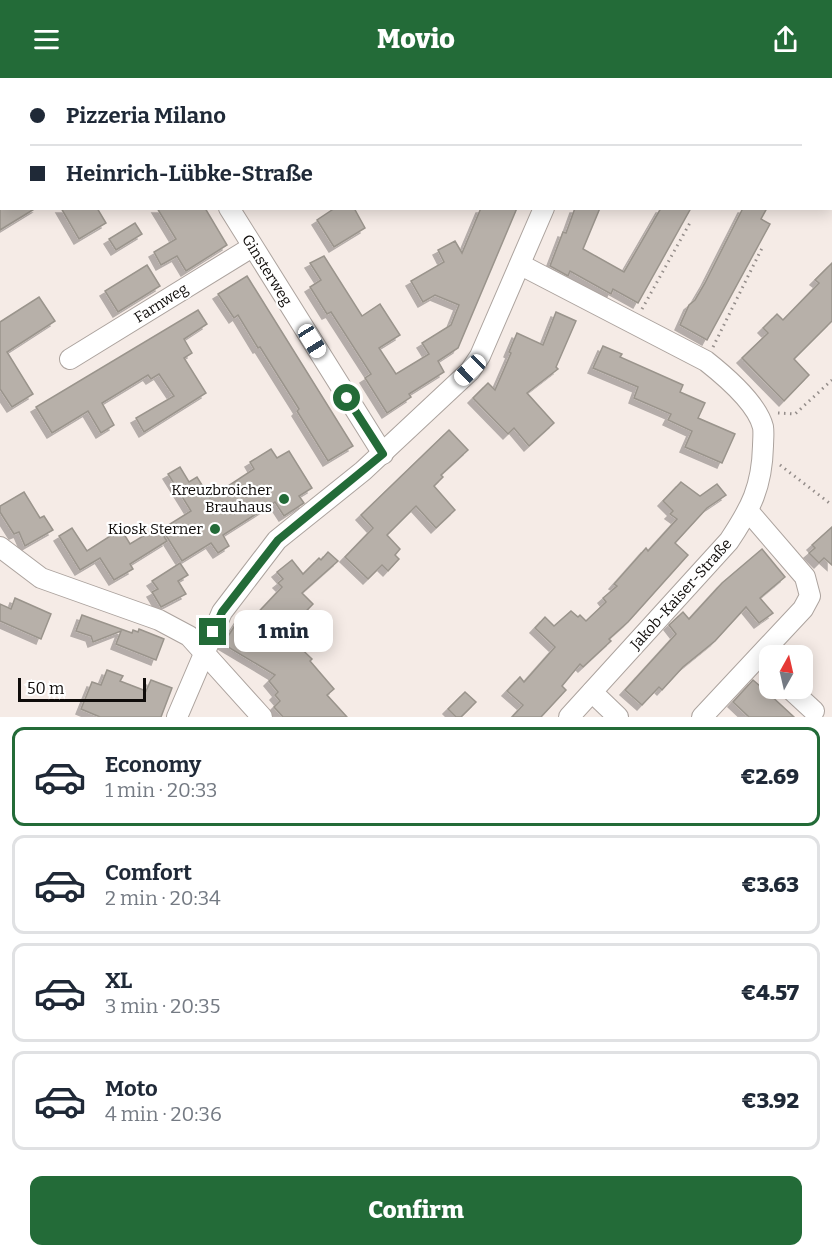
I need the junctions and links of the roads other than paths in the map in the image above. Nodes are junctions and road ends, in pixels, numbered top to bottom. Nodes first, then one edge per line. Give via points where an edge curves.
1 (230, 210) edge
2 (543, 210) edge
3 (252, 247) junction
4 (520, 265) junction
5 (70, 360) dead end
6 (383, 454) junction
7 (748, 512) junction
8 (0, 547) edge
9 (777, 645) edge
10 (204, 652) junction
11 (759, 667) edge
12 (592, 692) junction
13 (801, 699) edge
14 (814, 711) dead end
15 (177, 717) edge
16 (262, 717) edge
17 (569, 717) edge
18 (618, 717) edge
19 (702, 717) edge

1 - 3 street, Ginsterweg
2 - 4 street
3 - 5 street, Farnweg
3 - 6 street, Ginsterweg
4 - 6 street via 480,356 470,370
4 - 7 street, Jakob-Kaiser-Straße via 706,361 749,401 763,428 759,482
6 - 10 street via 278,540 222,612
7 - 9 street via 805,577 810,596
7 - 12 street, Jakob-Kaiser-Straße via 729,541
8 - 10 street via 42,578 159,620 189,636
10 - 15 street
10 - 16 street
11 - 19 street
12 - 17 street, Jakob-Kaiser-Straße
12 - 18 street
13 - 14 street

